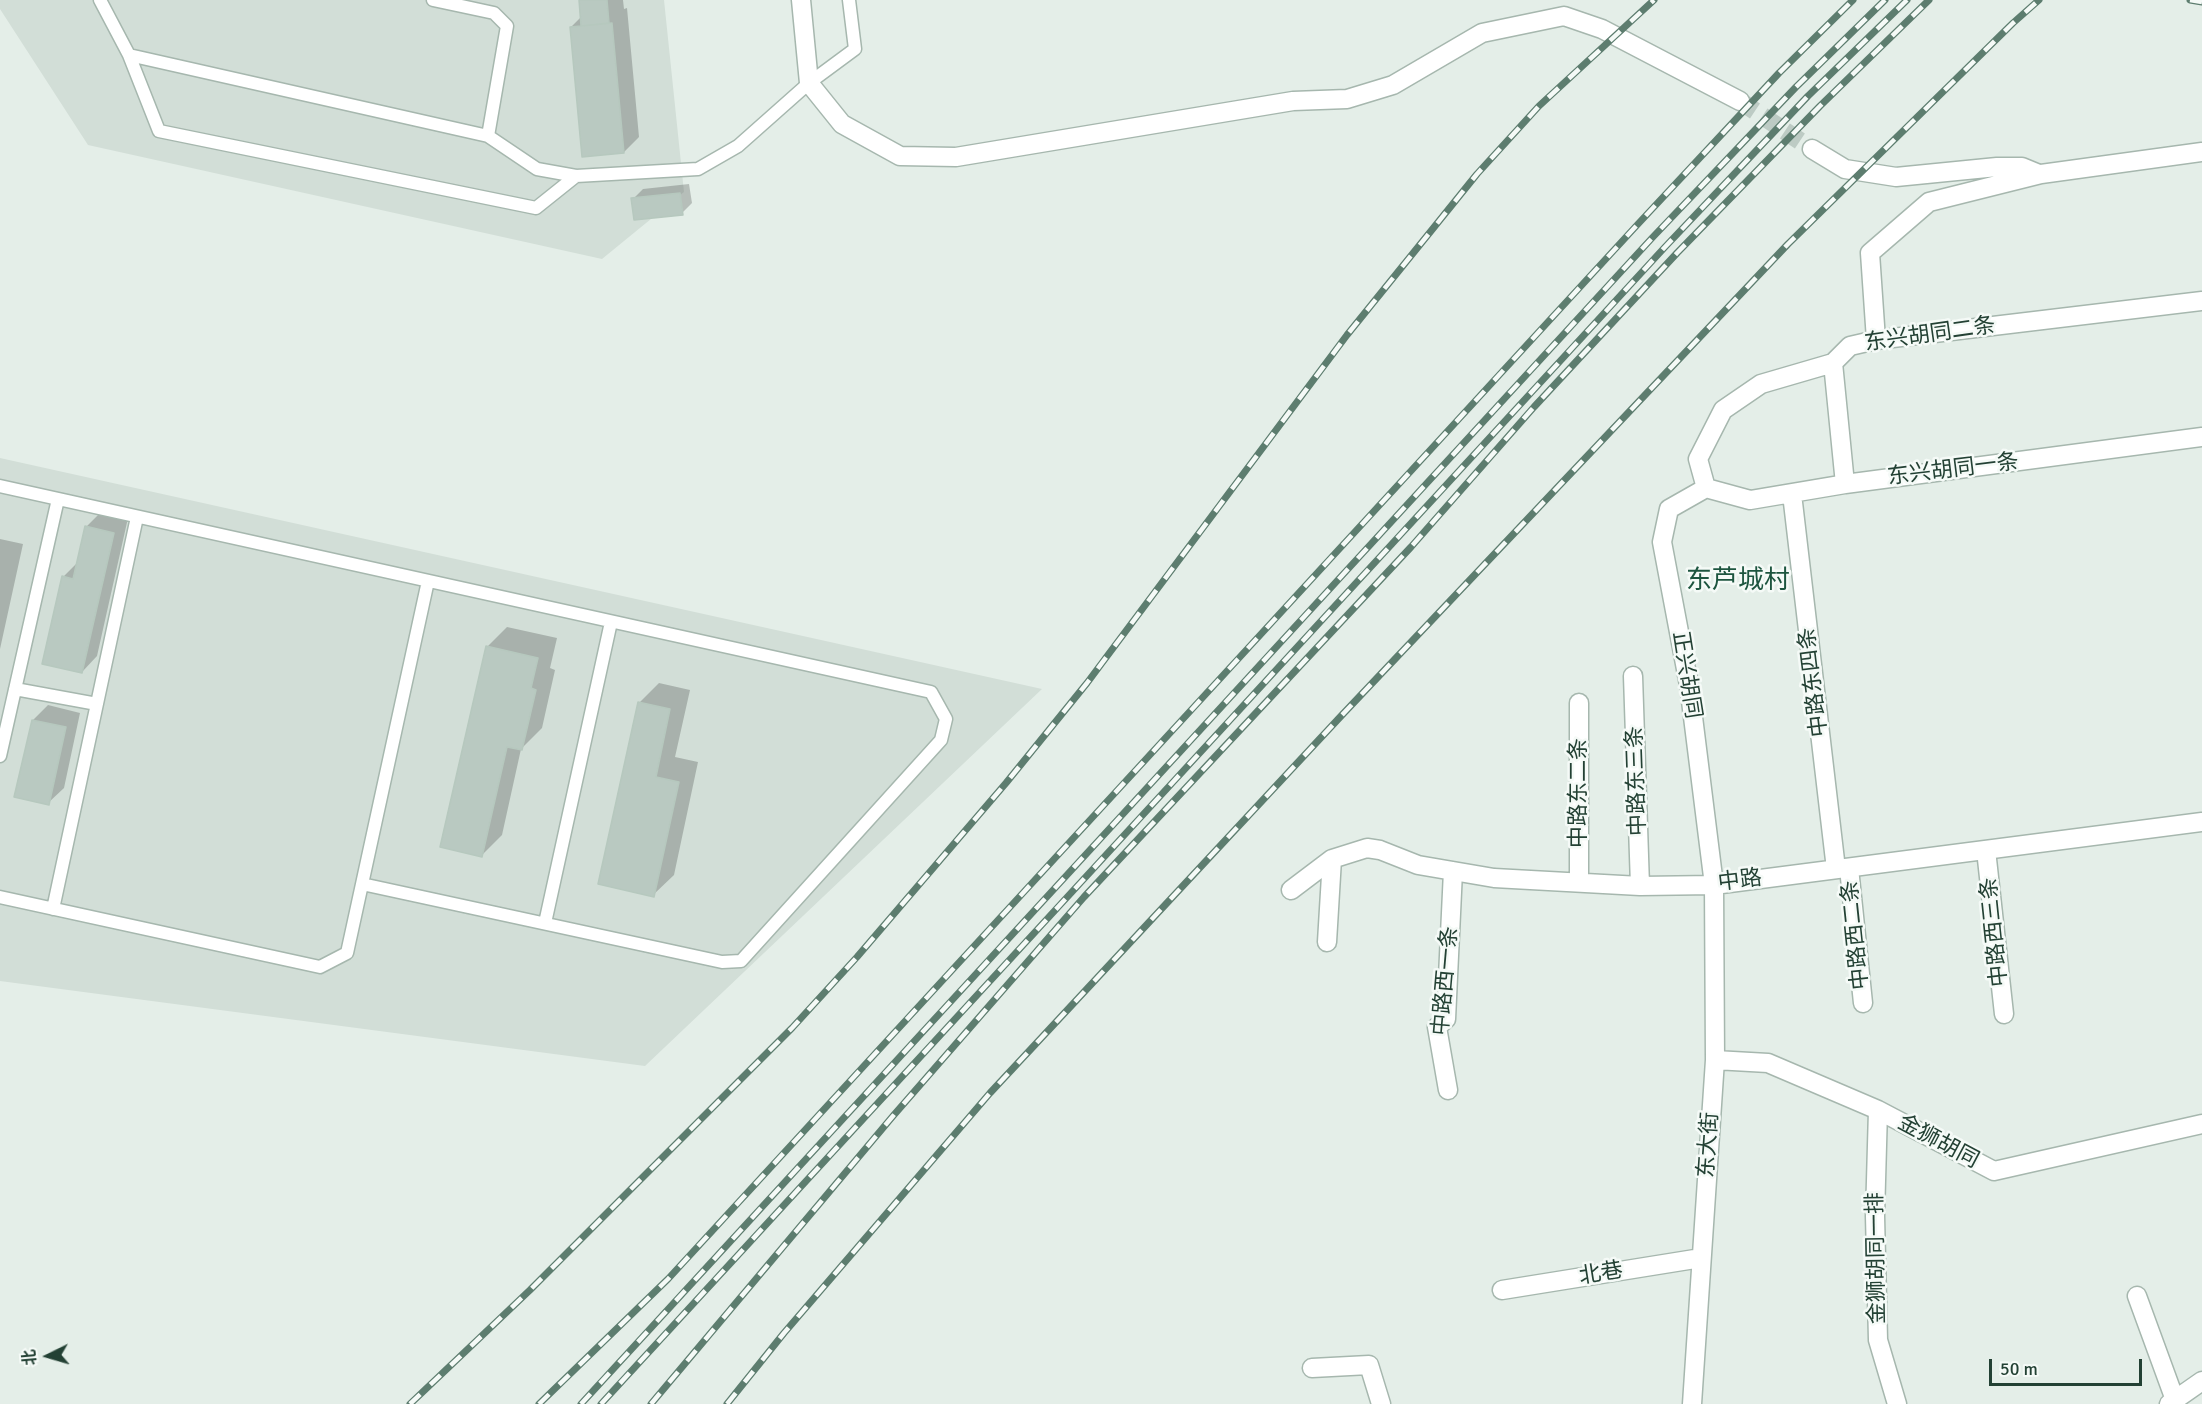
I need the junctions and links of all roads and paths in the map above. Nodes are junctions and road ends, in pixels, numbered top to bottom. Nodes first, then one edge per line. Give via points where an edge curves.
1 (100, 0) edge
2 (433, 0) edge
3 (801, 0) edge
4 (849, 0) edge
5 (129, 55) junction
6 (809, 83) junction
7 (1740, 101) tunnel mouth
8 (488, 136) junction
9 (1812, 149) tunnel mouth
10 (2202, 152) edge
11 (2041, 174) junction
12 (576, 176) junction
13 (2202, 301) edge
14 (1876, 340) junction
15 (1833, 363) junction
16 (2202, 437) edge
17 (1845, 484) junction
18 (0, 486) edge
19 (1706, 488) junction
20 (1792, 494) junction
21 (58, 499) junction
22 (137, 517) junction
23 (428, 581) junction
24 (611, 622) junction
25 (1634, 676) dead end
26 (15, 688) junction
27 (1579, 703) dead end
28 (97, 704) junction
29 (0, 756) edge
30 (2202, 822) edge
31 (1986, 850) junction
32 (1332, 859) junction
33 (1842, 869) junction
34 (1453, 871) junction
35 (1579, 882) junction
36 (362, 884) junction
37 (1714, 885) junction
38 (1640, 886) junction
39 (1291, 890) dead end
40 (0, 897) edge
41 (52, 909) junction
42 (545, 923) junction
43 (1327, 942) dead end
44 (1863, 1003) dead end
45 (2004, 1014) dead end
46 (1715, 1060) junction
47 (1448, 1090) dead end
48 (1878, 1110) junction
49 (2202, 1124) edge
50 (1701, 1258) junction
51 (1502, 1290) dead end
52 (2137, 1296) dead end
53 (1312, 1368) dead end
54 (2202, 1381) edge
55 (2172, 1402) edge
56 (1381, 1404) edge
57 (1692, 1404) edge
58 (1897, 1404) edge

1 - 5 lane
2 - 8 lane via 494,13 507,26
3 - 6 street
4 - 6 lane via 855,49
5 - 8 lane
5 - 12 lane via 159,131 536,208
6 - 7 street via 842,124 900,156 956,157 1293,101 1347,99 1393,85 1482,33 1564,16 1602,29
6 - 12 lane via 738,146 698,169
8 - 12 lane via 537,169
9 - 11 street via 1845,169 1896,177 1997,167 2022,167
10 - 11 street
11 - 14 street via 1929,202 1870,253
13 - 14 street, 东兴胡同二条
14 - 15 street, 东兴胡同二条 via 1850,346
15 - 17 street
15 - 19 street, 东兴胡同二条 via 1761,384 1723,410 1698,459
16 - 17 street, 东兴胡同一条
17 - 20 street, 东兴胡同一条
18 - 21 lane
19 - 20 street, 东兴胡同一条 via 1750,500
19 - 37 street, 正兴胡同 via 1669,509 1662,542 1689,685
20 - 33 street, 中路东四条
21 - 22 lane
21 - 26 lane
22 - 23 lane
22 - 28 lane
23 - 24 lane
23 - 36 lane
24 - 42 lane
24 - 42 lane via 931,692 946,719 941,740 741,961 722,962
25 - 38 street, 中路东三条
26 - 28 lane
26 - 29 lane
27 - 35 street, 中路东二条
28 - 41 lane
30 - 31 street, 中路
31 - 33 street, 中路
31 - 45 street, 中路西三条
32 - 34 street, 中路 via 1367,848 1418,865
32 - 39 street, 中路
32 - 43 street
33 - 37 street, 中路
33 - 44 street, 中路西二条
34 - 35 street, 中路 via 1494,878
34 - 47 street, 中路西一条 via 1446,1019 1437,1027
35 - 38 street, 中路
36 - 41 lane via 347,953 320,967
36 - 42 lane
37 - 38 street, 中路
37 - 46 street, 东大街
40 - 41 lane
46 - 48 street, 金狮胡同 via 1768,1063
46 - 50 street, 东大街
48 - 49 street, 金狮胡同 via 1994,1172
48 - 58 street, 金狮胡同一排 via 1878,1340
50 - 51 street, 北巷
50 - 57 street, 东大街
52 - 55 street
53 - 56 street via 1369,1365
54 - 55 street

